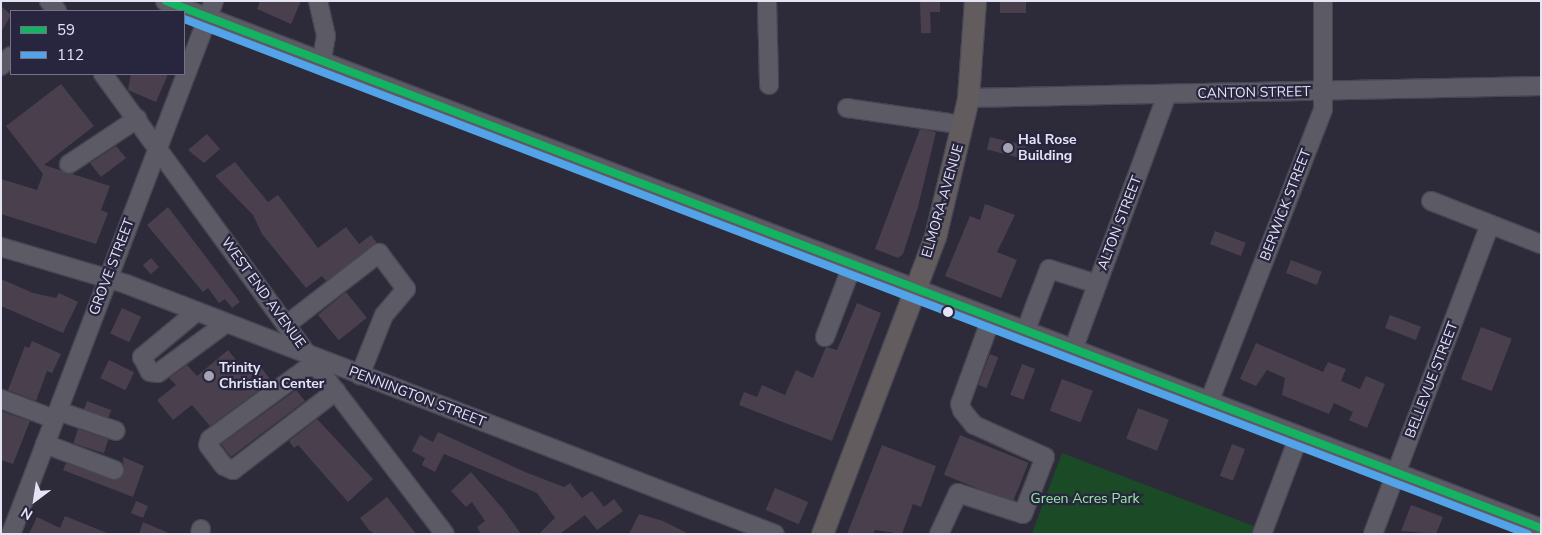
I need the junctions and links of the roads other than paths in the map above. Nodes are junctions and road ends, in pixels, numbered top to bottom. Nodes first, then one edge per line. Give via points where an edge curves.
1 (165, 1) edge
2 (318, 1) edge
3 (767, 1) edge
4 (975, 1) edge
5 (1324, 1) edge
6 (211, 9) edge
7 (10, 57) edge
8 (321, 62) junction
9 (1, 66) edge
10 (104, 75) edge
11 (769, 84) dead end
12 (1541, 86) edge
13 (1325, 92) junction
14 (1167, 95) junction
15 (968, 98) junction
16 (847, 108) dead end
17 (137, 119) junction
18 (963, 125) junction
19 (158, 147) junction
20 (69, 164) dead end
21 (1430, 201) dead end
22 (1490, 225) junction
23 (1541, 244) edge
24 (1, 247) edge
25 (852, 266) junction
26 (108, 278) junction
27 (1097, 284) junction
28 (915, 290) junction
29 (196, 313) junction
30 (991, 319) junction
31 (226, 324) junction
32 (286, 325) junction
33 (1025, 332) junction
34 (825, 337) dead end
35 (1073, 350) junction
36 (311, 359) junction
37 (360, 375) junction
38 (336, 391) junction
39 (1, 399) edge
40 (1209, 402) junction
41 (56, 415) junction
42 (116, 431) dead end
43 (1299, 436) junction
44 (45, 444) junction
45 (114, 470) dead end
46 (1396, 473) junction
47 (1541, 528) edge
48 (11, 534) edge
49 (445, 534) edge
50 (775, 534) edge
51 (822, 534) edge
52 (939, 534) edge
53 (1262, 534) edge
54 (1373, 534) edge

1 - 6 street
2 - 8 street via 326,36
3 - 11 street
4 - 15 main road, ELMORA AVENUE
5 - 13 street, BERWICK STREET
6 - 8 street
6 - 19 street, GROVE STREET
7 - 9 street
8 - 25 street
10 - 17 street, WEST END AVENUE
12 - 13 street, CANTON STREET
13 - 14 street, CANTON STREET
13 - 40 street, BERWICK STREET via 1307,152
14 - 15 street, CANTON STREET
14 - 27 street, ALTON STREET
15 - 18 main road, ELMORA AVENUE
16 - 18 street
17 - 19 street, WEST END AVENUE
17 - 20 street
18 - 28 main road, ELMORA AVENUE via 935,237
19 - 26 street, GROVE STREET
19 - 32 street, WEST END AVENUE
21 - 22 street
22 - 23 street
22 - 46 street, BELLEVUE STREET
24 - 26 street, PENNINGTON STREET
25 - 28 street
25 - 34 street
26 - 29 street, PENNINGTON STREET
26 - 41 street, GROVE STREET
27 - 33 street via 1049,269
27 - 35 street, ALTON STREET
28 - 30 street
28 - 51 main road, ELMORA AVENUE
29 - 31 street, PENNINGTON STREET
29 - 31 street via 142,357 150,372 158,373
30 - 33 street
30 - 52 street via 960,404 962,410 974,425 1046,456 1023,514 958,493
31 - 36 street, PENNINGTON STREET
32 - 36 street, WEST END AVENUE
32 - 37 street via 379,253 406,289 384,315
33 - 35 street
35 - 40 street
36 - 37 street, PENNINGTON STREET
36 - 38 street, WEST END AVENUE
36 - 38 street via 210,439 208,445 224,466 233,470
37 - 50 street, PENNINGTON STREET
38 - 49 street, WEST END AVENUE
39 - 41 street
40 - 43 street
41 - 42 street
41 - 44 street, GROVE STREET
43 - 46 street
43 - 53 street
44 - 45 street
44 - 48 street, GROVE STREET
46 - 47 street
46 - 54 street, BELLEVUE STREET

